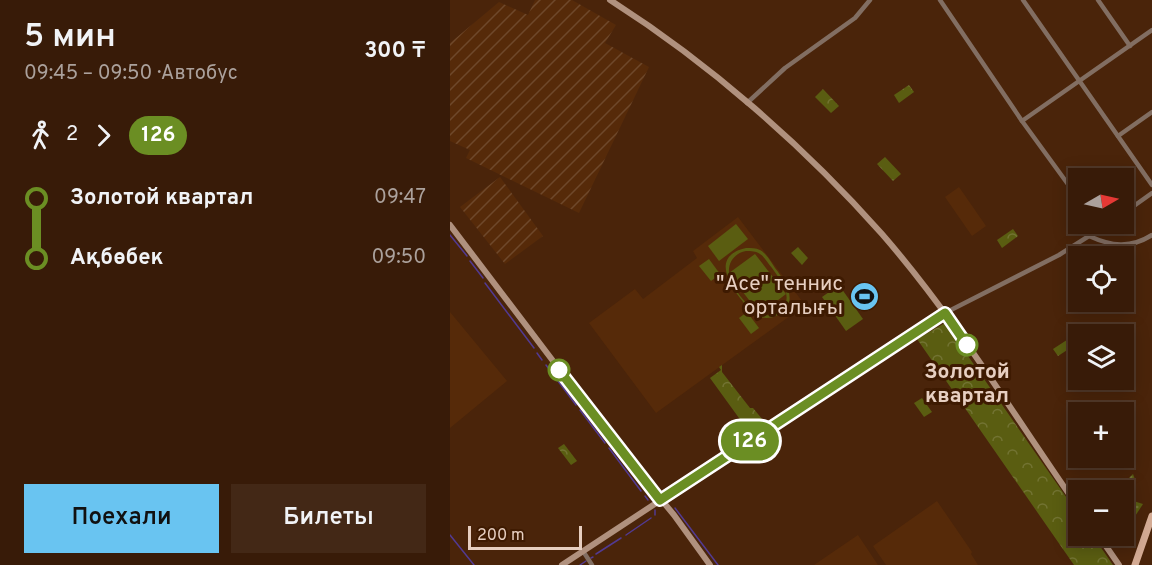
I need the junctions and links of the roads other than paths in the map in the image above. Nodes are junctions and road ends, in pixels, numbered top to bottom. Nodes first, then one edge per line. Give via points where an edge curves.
1 (610, 0) edge
2 (870, 0) edge
3 (940, 0) edge
4 (1023, 0) edge
5 (1098, 0) edge
6 (1152, 30) edge
7 (1130, 46) junction
8 (1080, 81) junction
9 (747, 103) junction
10 (1152, 112) edge
11 (1022, 121) junction
12 (1118, 136) junction
13 (1068, 184) edge
14 (1152, 185) edge
15 (1152, 193) edge
16 (1134, 206) edge
17 (450, 225) edge
18 (1152, 235) edge
19 (1089, 236) joint
20 (945, 313) junction
21 (1068, 492) edge
22 (660, 500) junction
23 (1152, 516) edge
24 (1106, 546) edge
25 (583, 552) junction
26 (1135, 563) edge
27 (562, 565) edge
28 (592, 565) edge
29 (711, 565) edge
30 (1119, 565) edge

1 - 9 street via 658,31
2 - 9 street via 855,18 785,68
3 - 11 street
4 - 8 street
5 - 7 street
6 - 7 street
7 - 8 street
8 - 11 street
8 - 12 street
9 - 20 street via 843,191
10 - 12 street
11 - 13 street
12 - 14 street
15 - 16 street
17 - 22 street
18 - 19 street via 1124,246
19 - 20 street
20 - 21 street
20 - 22 street
22 - 25 street
22 - 29 street
23 - 26 main road
24 - 30 street
25 - 27 street
25 - 28 street

